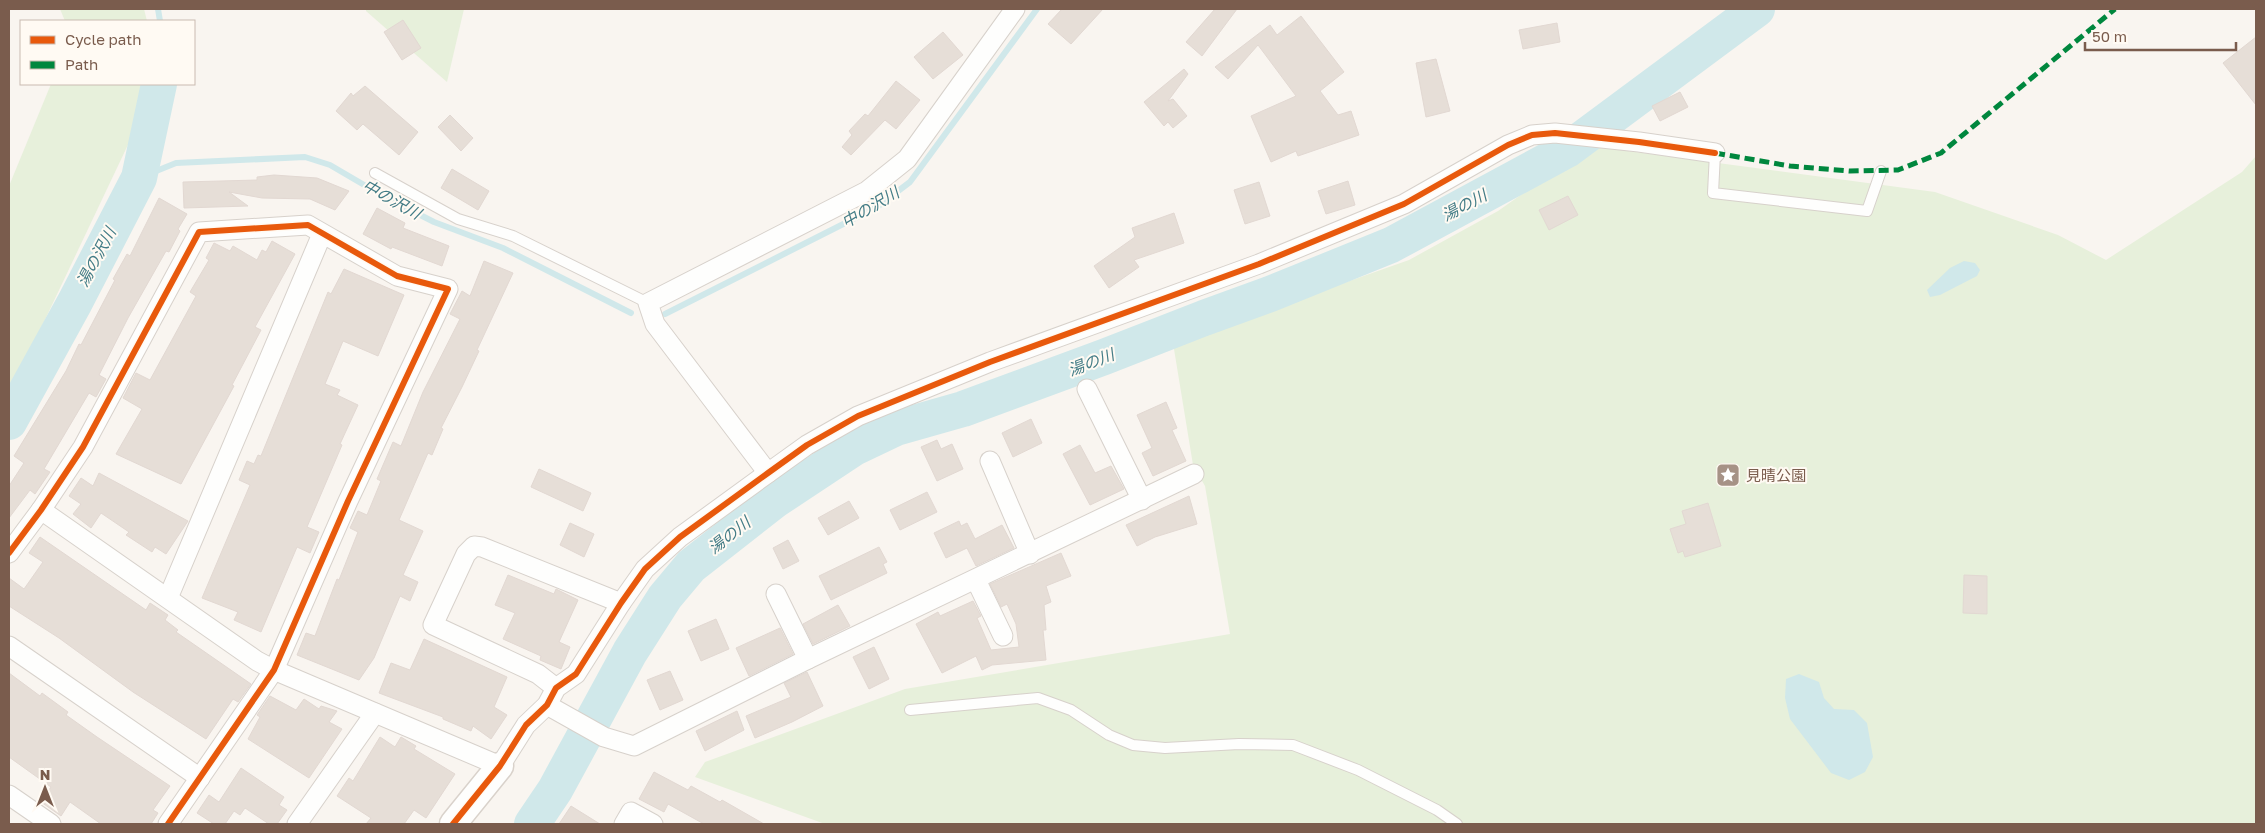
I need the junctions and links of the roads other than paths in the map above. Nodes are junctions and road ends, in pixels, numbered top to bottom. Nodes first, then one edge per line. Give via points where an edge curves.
1 (1015, 9) edge
2 (1716, 153) joint
3 (1881, 171) dead end
4 (375, 173) dead end
5 (322, 234) junction
6 (648, 303) junction
7 (1087, 389) dead end
8 (990, 461) dead end
9 (768, 473) junction
10 (1194, 474) dead end
11 (1142, 500) junction
12 (41, 510) junction
13 (9, 553) edge
14 (1030, 554) junction
15 (976, 580) junction
16 (776, 594) dead end
17 (168, 598) junction
18 (621, 603) junction
19 (1003, 636) dead end
20 (9, 646) edge
21 (808, 660) junction
22 (274, 670) junction
23 (556, 688) junction
24 (547, 705) junction
25 (910, 710) dead end
26 (374, 713) junction
27 (500, 766) junction
28 (200, 778) junction
29 (9, 795) edge
30 (51, 824) edge
31 (168, 824) edge
32 (298, 824) edge
33 (453, 824) edge
34 (624, 824) edge
35 (652, 824) edge
36 (1457, 824) edge

1 - 6 street via 907,159 868,191
2 - 3 lane via 1714,193 1866,211
2 - 9 street via 1555,133 1532,135 1508,144 1404,204 1258,264 982,365 858,416
4 - 6 lane via 458,219 513,236
5 - 12 street via 308,226 199,232 83,447
5 - 17 street
5 - 22 street via 397,276 448,289 348,501
6 - 9 street via 654,324
7 - 11 street
8 - 14 street
9 - 18 street via 680,536 645,569
10 - 11 street
11 - 14 street
12 - 13 street
12 - 17 street
14 - 15 street
15 - 19 street
15 - 21 street
16 - 21 street
17 - 22 street
18 - 23 street via 576,674
18 - 23 street via 482,547 474,546 466,554 433,625 538,674
20 - 28 street
21 - 24 street via 634,746 604,737
22 - 26 street
22 - 28 street
23 - 24 street
24 - 27 street via 526,725
25 - 36 lane via 1038,698 1071,710 1109,735 1133,745 1164,748 1294,745 1358,770 1437,810
26 - 27 street
26 - 32 street
27 - 33 street
28 - 31 street
29 - 30 street
34 - 35 street via 631,812

